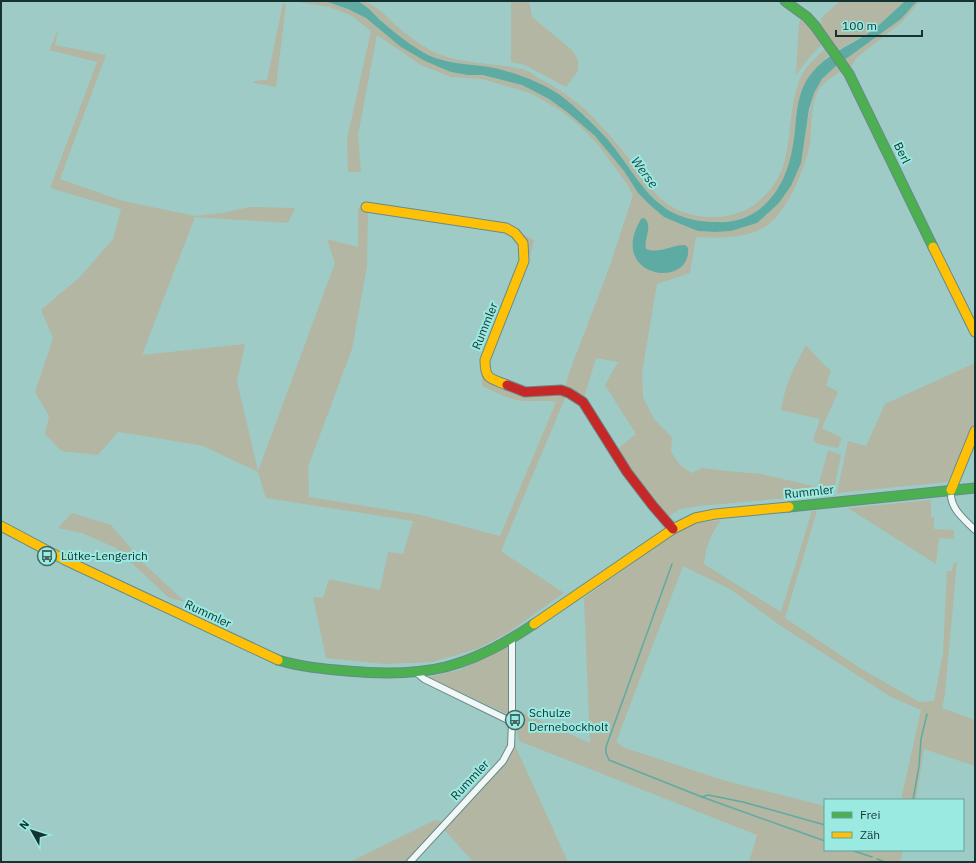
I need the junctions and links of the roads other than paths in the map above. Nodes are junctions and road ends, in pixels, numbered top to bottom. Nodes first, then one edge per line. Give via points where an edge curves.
1 (785, 1) edge
2 (366, 207) dead end
3 (975, 332) edge
4 (975, 431) edge
5 (975, 488) edge
6 (951, 490) junction
7 (1, 526) edge
8 (673, 529) junction
9 (975, 530) edge
10 (512, 639) junction
11 (418, 674) junction
12 (512, 722) junction
13 (410, 862) edge

1 - 3 main road, Berl via 809,20 844,66
2 - 8 main road, Rummler via 506,228 515,233 523,243 524,260 485,360 485,372 489,378 525,392 561,390 583,402 627,472
4 - 6 main road
5 - 6 main road, Rummler
6 - 8 main road, Rummler via 715,514 695,518
6 - 9 street via 951,500 956,510
7 - 11 main road, Rummler via 64,560 279,660 306,667 359,673
8 - 10 main road, Rummler
10 - 11 main road, Rummler via 478,658 445,669
10 - 12 street, Rummler
11 - 12 street
12 - 13 street, Rummler via 511,746 503,761

